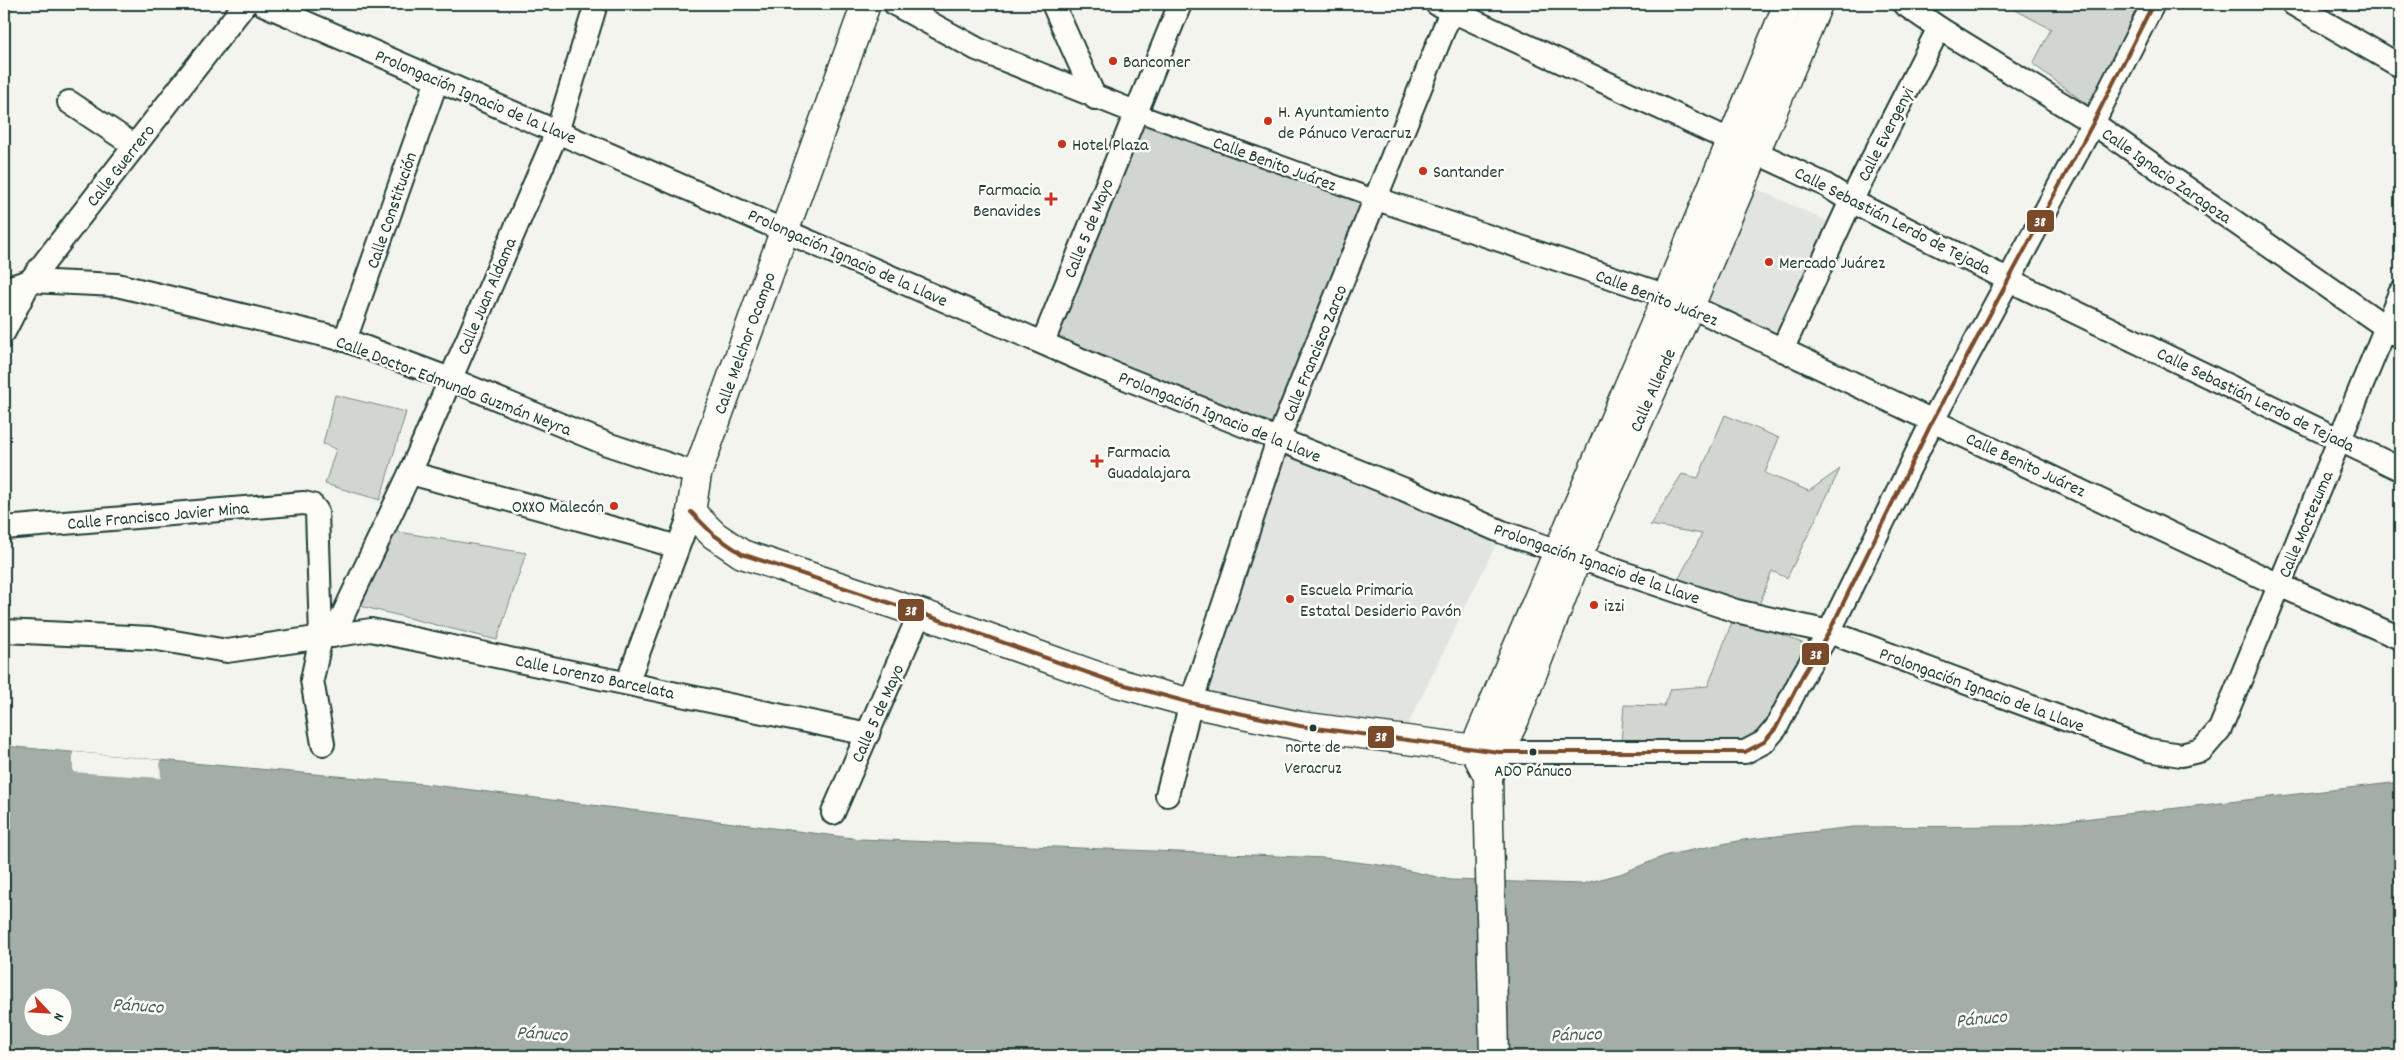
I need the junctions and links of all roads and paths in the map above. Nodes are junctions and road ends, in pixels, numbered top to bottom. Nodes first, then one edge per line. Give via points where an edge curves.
1 (245, 4) edge
2 (263, 4) edge
3 (596, 4) edge
4 (866, 4) edge
5 (895, 4) edge
6 (1053, 4) edge
7 (1180, 4) edge
8 (1788, 4) edge
9 (1818, 4) edge
10 (1904, 4) edge
11 (2153, 4) edge
12 (2294, 4) edge
13 (1447, 6) edge
14 (1939, 28) junction
15 (2400, 66) edge
16 (436, 80) junction
17 (1096, 98) junction
18 (69, 102) dead end
19 (1134, 112) junction
20 (2093, 123) junction
21 (557, 132) junction
22 (1731, 140) junction
23 (135, 146) junction
24 (1756, 151) junction
25 (1377, 199) junction
26 (1851, 201) junction
27 (785, 229) junction
28 (2009, 280) junction
29 (30, 282) junction
30 (4, 288) edge
31 (2400, 292) edge
32 (1678, 301) junction
33 (4, 332) edge
34 (2393, 333) edge
35 (345, 340) junction
36 (1043, 342) junction
37 (1782, 350) junction
38 (450, 380) junction
39 (1933, 420) junction
40 (1278, 440) junction
41 (2341, 440) junction
42 (2400, 469) edge
43 (410, 473) junction
44 (697, 474) junction
45 (691, 512) junction
46 (4, 528) edge
47 (677, 548) junction
48 (1567, 554) junction
49 (2279, 585) junction
50 (920, 613) junction
51 (4, 631) edge
52 (1828, 632) junction
53 (327, 637) junction
54 (2400, 638) edge
55 (627, 683) junction
56 (1191, 702) junction
57 (868, 734) junction
58 (323, 744) dead end
59 (2202, 750) joint
60 (1487, 759) junction
61 (1167, 795) dead end
62 (833, 813) dead end
63 (1494, 1056) edge

1 - 23 street, Calle Guerrero
2 - 16 street, Prolongación Ignacio de la Llave
3 - 21 street, Calle Juan Aldama
4 - 27 main road, Calle Melchor Ocampo
5 - 17 street, Calle Benito Juárez via 977,49
6 - 17 street
7 - 19 street, Calle 5 de Mayo
8 - 22 main road, Calle Allende
9 - 24 main road, Calle Allende
10 - 14 street, Calle Ignacio Zaragoza
11 - 20 street
12 - 15 street
13 - 22 street, Calle Sebastián Lerdo de Tejada
13 - 25 street, Calle Francisco Zarco
14 - 20 street, Calle Ignacio Zaragoza
14 - 26 street, Calle Evergenyi
16 - 21 street, Prolongación Ignacio de la Llave
16 - 35 street, Calle Constitución
17 - 19 street, Calle Benito Juárez
18 - 23 street
19 - 25 street, Calle Benito Juárez
19 - 36 street, Calle 5 de Mayo
20 - 28 street
20 - 34 street, Calle Ignacio Zaragoza
21 - 27 street, Prolongación Ignacio de la Llave
21 - 38 street, Calle Juan Aldama
22 - 24 street, Calle Sebastián Lerdo de Tejada
22 - 32 main road, Calle Allende
23 - 29 street, Calle Guerrero
24 - 26 street, Calle Sebastián Lerdo de Tejada
24 - 32 main road, Calle Allende
25 - 32 street, Calle Benito Juárez
25 - 40 street, Calle Francisco Zarco
26 - 28 street, Calle Sebastián Lerdo de Tejada
26 - 37 street, Calle Evergenyi
27 - 36 street, Prolongación Ignacio de la Llave
27 - 44 main road, Calle Melchor Ocampo
28 - 39 street
28 - 41 street, Calle Sebastián Lerdo de Tejada
29 - 30 street, Calle Doctor Edmundo Guzmán Neyra
29 - 33 street, Calle Guerrero
29 - 35 street, Calle Doctor Edmundo Guzmán Neyra via 117,285
31 - 34 street, Calle Moctezuma
32 - 37 street, Calle Benito Juárez
32 - 48 main road, Calle Allende
34 - 41 street, Calle Moctezuma
35 - 38 street, Calle Doctor Edmundo Guzmán Neyra
36 - 40 street, Prolongación Ignacio de la Llave
37 - 39 street, Calle Benito Juárez
38 - 43 street, Calle Juan Aldama
38 - 44 street, Calle Doctor Edmundo Guzmán Neyra via 607,444
39 - 49 street, Calle Benito Juárez
39 - 52 street
40 - 48 street, Prolongación Ignacio de la Llave via 1502,532
40 - 56 street, Calle Francisco Zarco
41 - 42 street, Calle Sebastián Lerdo de Tejada
41 - 49 street, Calle Moctezuma
43 - 47 street
43 - 53 street, Calle Juan Aldama
44 - 45 main road, Calle Melchor Ocampo
45 - 47 street, Calle Melchor Ocampo
45 - 50 main road via 714,535 742,554
46 - 53 street, Calle Francisco Javier Mina via 304,503 312,505 317,511
47 - 55 street, Calle Melchor Ocampo
48 - 52 street, Prolongación Ignacio de la Llave via 1736,611
48 - 60 main road, Calle Allende
49 - 54 street, Calle Benito Juárez
49 - 59 street, Calle Moctezuma via 2220,729
50 - 56 main road via 1114,682
50 - 57 street, Calle 5 de Mayo
51 - 53 street, Calle Lorenzo Barcelata via 151,638 227,651
52 - 59 street, Prolongación Ignacio de la Llave via 2148,750 2181,755
52 - 60 street via 1776,728 1764,742 1745,752
53 - 55 street, Calle Lorenzo Barcelata via 370,630
53 - 58 street via 312,680
55 - 57 street, Calle Lorenzo Barcelata
56 - 60 main road via 1300,726
56 - 61 street, Calle Francisco Zarco
57 - 62 street, Calle 5 de Mayo
60 - 63 main road, Calle Allende

